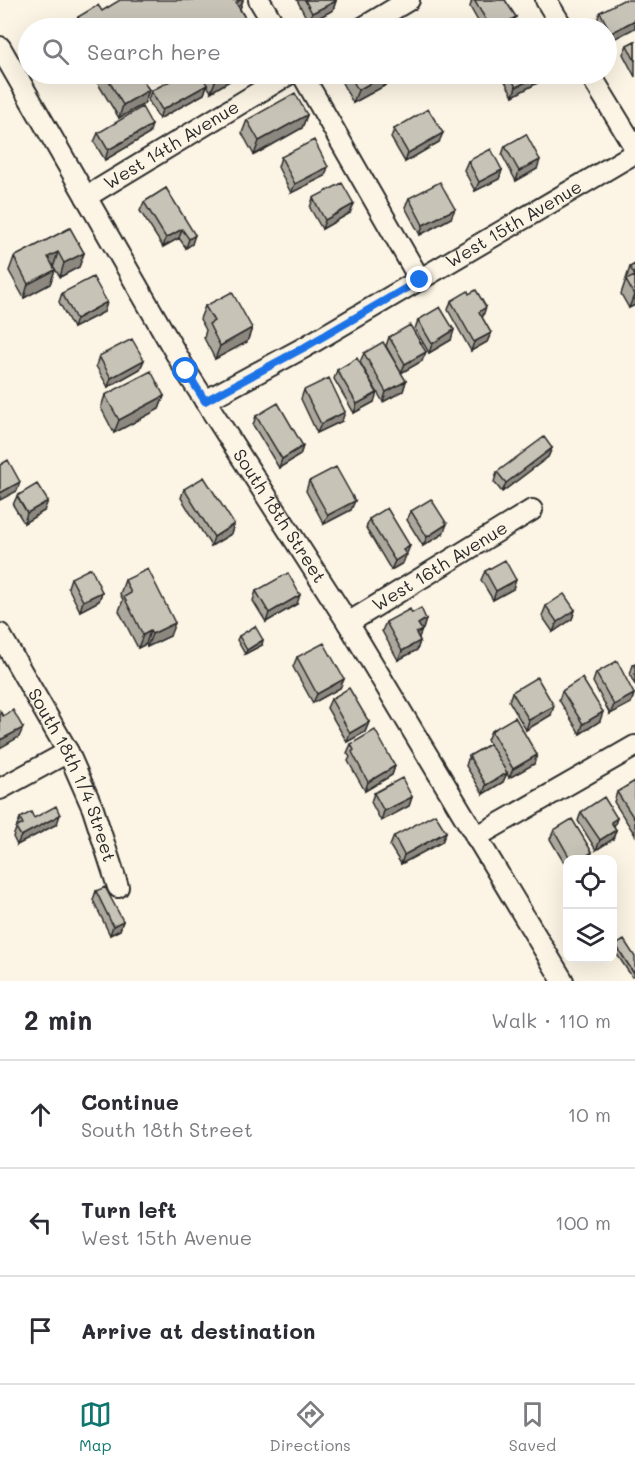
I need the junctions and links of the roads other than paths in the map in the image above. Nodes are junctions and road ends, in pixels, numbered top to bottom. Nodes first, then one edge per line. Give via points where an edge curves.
1 (259, 0) edge
2 (409, 0) edge
3 (546, 0) edge
4 (270, 18) edge
5 (379, 18) edge
6 (557, 18) edge
7 (0, 47) edge
8 (18, 78) edge
9 (21, 84) edge
10 (272, 84) edge
11 (308, 84) edge
12 (596, 84) edge
13 (635, 148) edge
14 (635, 153) edge
15 (86, 197) junction
16 (420, 280) junction
17 (205, 401) junction
18 (532, 510) dead end
19 (348, 623) junction
20 (0, 634) edge
21 (635, 746) edge
22 (68, 752) junction
23 (0, 789) edge
24 (476, 837) junction
25 (118, 887) dead end
26 (563, 981) edge

1 - 4 street
2 - 5 street
3 - 6 street
7 - 8 street, South 18th Street
9 - 15 street, South 18th Street
10 - 15 street, West 14th Avenue
11 - 16 street
12 - 13 street
14 - 16 street, West 15th Avenue
15 - 17 street, South 18th Street
16 - 17 street, West 15th Avenue
17 - 19 street, South 18th Street
18 - 19 street, West 16th Avenue
19 - 24 street, South 18th Street
20 - 22 street, South 18th 1/4 Street
21 - 24 street
22 - 23 street
22 - 25 street, South 18th 1/4 Street via 93,809
24 - 26 street, South 18th Street

